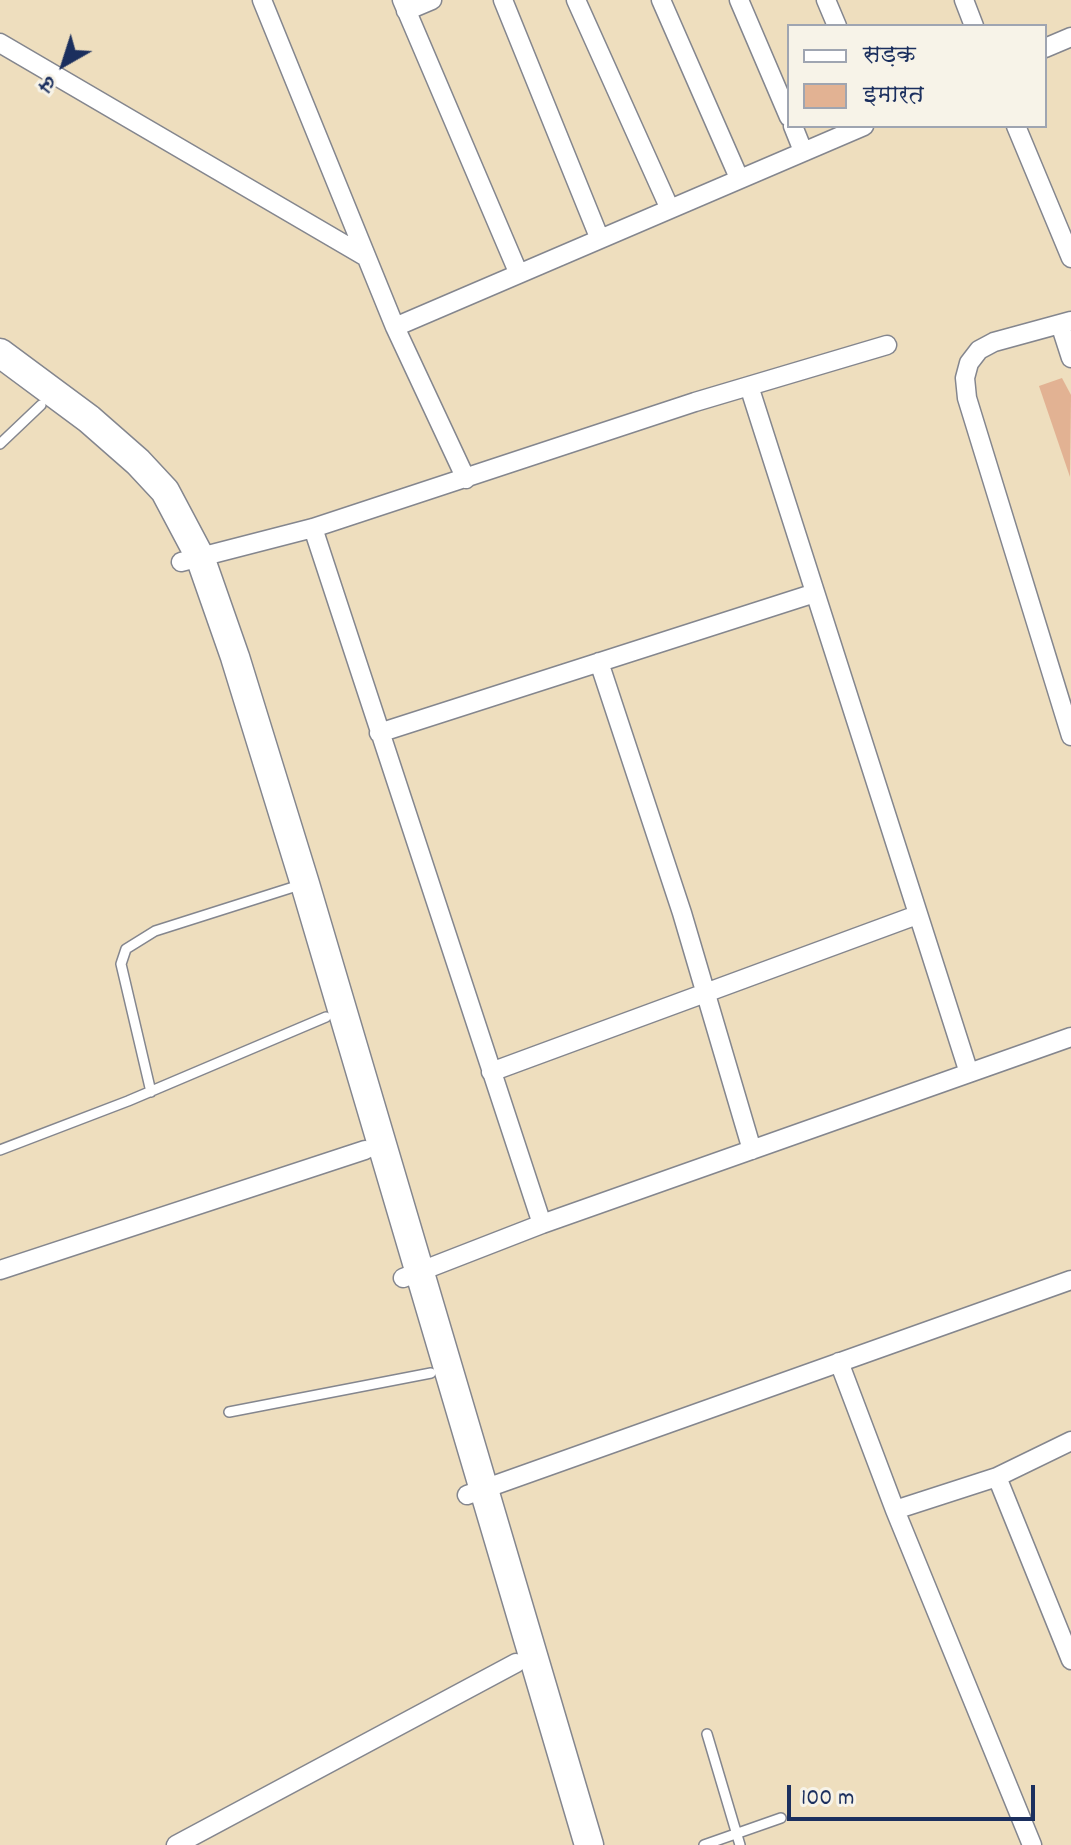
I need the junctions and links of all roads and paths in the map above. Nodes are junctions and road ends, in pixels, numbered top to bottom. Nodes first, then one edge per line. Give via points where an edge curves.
1 (262, 0) edge
2 (432, 0) edge
3 (503, 0) edge
4 (576, 0) edge
5 (661, 0) edge
6 (739, 0) edge
7 (826, 0) edge
8 (964, 0) edge
9 (404, 6) edge
10 (836, 24) edge
11 (973, 24) edge
12 (1071, 37) edge
13 (0, 43) edge
14 (1047, 47) edge
15 (787, 112) edge
16 (794, 128) edge
17 (859, 128) edge
18 (1017, 128) edge
19 (803, 151) junction
20 (739, 178) junction
21 (669, 207) junction
22 (599, 237) junction
23 (366, 257) junction
24 (1071, 258) edge
25 (518, 272) junction
26 (1066, 322) edge
27 (395, 327) junction
28 (887, 345) dead end
29 (0, 353) edge
30 (1071, 358) edge
31 (0, 375) edge
32 (749, 386) junction
33 (41, 405) junction
34 (0, 444) edge
35 (466, 479) junction
36 (313, 528) junction
37 (191, 559) junction
38 (815, 593) junction
39 (599, 662) junction
40 (379, 733) junction
41 (1071, 736) edge
42 (296, 886) junction
43 (917, 915) junction
44 (705, 993) junction
45 (326, 1017) junction
46 (1071, 1037) edge
47 (491, 1072) junction
48 (969, 1073) junction
49 (151, 1092) junction
50 (0, 1150) edge
51 (365, 1150) junction
52 (752, 1150) junction
53 (542, 1224) junction
54 (0, 1270) edge
55 (412, 1274) junction
56 (1071, 1280) edge
57 (839, 1362) junction
58 (431, 1373) junction
59 (229, 1412) dead end
60 (1071, 1441) edge
61 (997, 1477) junction
62 (475, 1492) junction
63 (895, 1510) junction
64 (1071, 1660) edge
65 (516, 1663) junction
66 (707, 1734) dead end
67 (781, 1818) dead end
68 (738, 1840) edge
69 (176, 1845) edge
70 (570, 1845) edge
71 (589, 1845) edge
72 (704, 1845) edge
73 (1032, 1845) edge

1 - 23 street
2 - 9 street
3 - 22 street
4 - 21 street
5 - 20 street
6 - 15 street
7 - 10 street
8 - 11 street
9 - 25 street
12 - 14 street
13 - 23 street
16 - 19 street
17 - 19 street
18 - 24 street
19 - 20 street
20 - 21 street
21 - 22 street
22 - 25 street
23 - 27 street
25 - 27 street
26 - 30 street
26 - 41 street via 979,350 965,378
27 - 35 street
28 - 32 street
29 - 37 main road via 89,419 165,491
31 - 33 main road
32 - 35 street
32 - 38 street
33 - 34 lane
33 - 37 main road via 150,502
35 - 36 street
36 - 37 street
36 - 40 street
37 - 42 main road via 217,662
38 - 39 street
38 - 43 street
39 - 40 street
39 - 44 street
40 - 47 street
42 - 45 main road
42 - 49 lane via 155,931 126,949 121,964
42 - 55 main road
43 - 44 street
43 - 48 street
44 - 47 street
44 - 52 street
45 - 49 lane
45 - 51 main road
46 - 48 street
47 - 53 street
48 - 52 street
49 - 50 lane
51 - 54 street
51 - 55 main road
52 - 53 street
53 - 55 street
55 - 58 main road
55 - 62 main road
56 - 57 street
57 - 62 street
57 - 63 street
58 - 59 lane
58 - 62 main road
60 - 61 street
61 - 63 street
61 - 64 street
62 - 65 main road
62 - 71 main road
63 - 73 street
65 - 69 street
65 - 70 main road
66 - 68 lane
67 - 68 lane
68 - 72 lane

